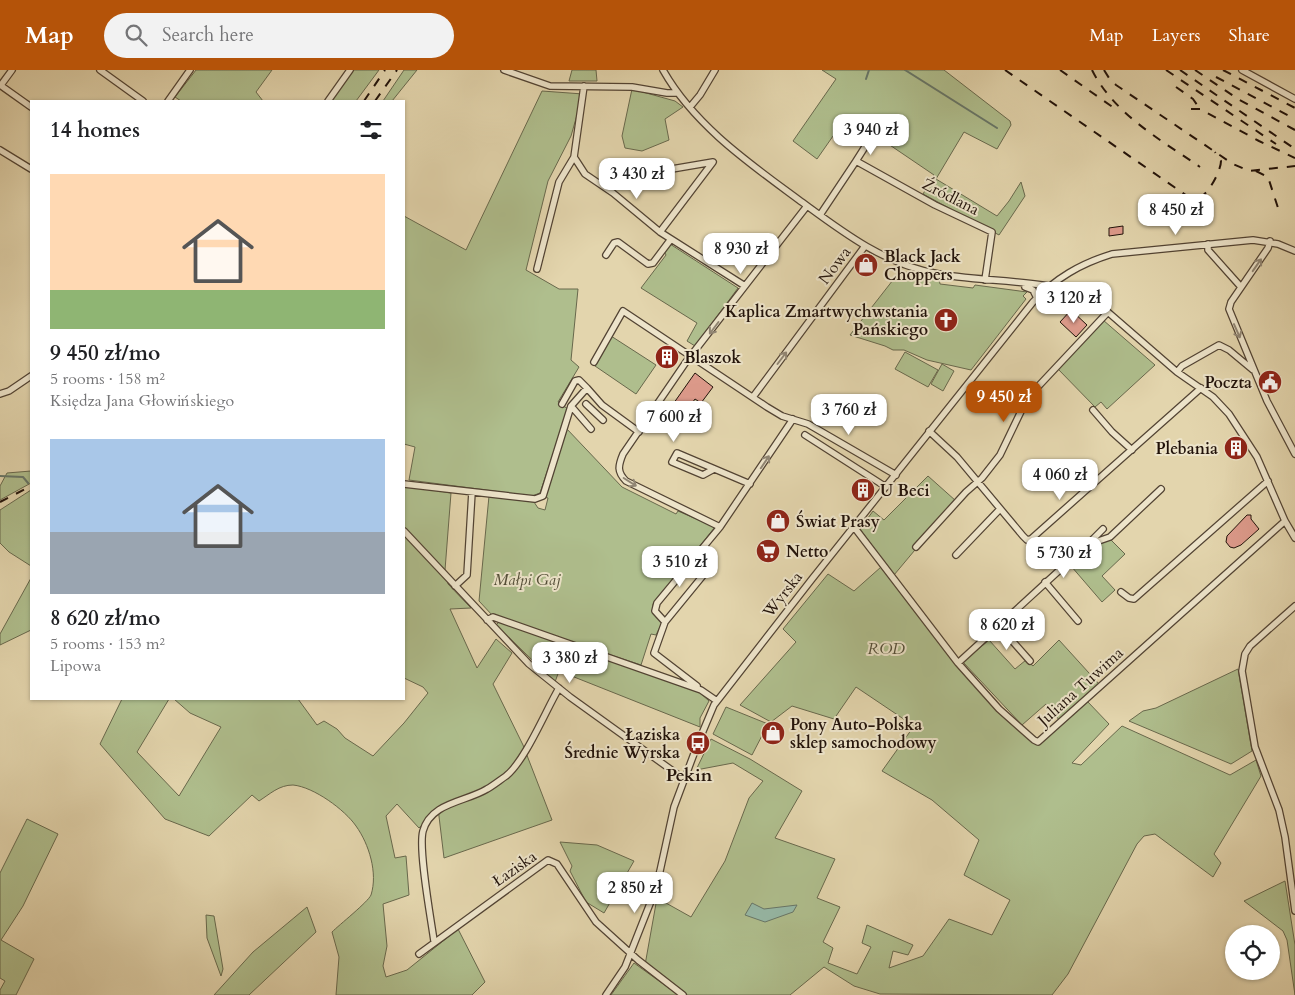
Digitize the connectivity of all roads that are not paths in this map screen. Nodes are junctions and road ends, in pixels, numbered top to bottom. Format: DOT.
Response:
graph roads {
  1 [pos="12,70"];
  2 [pos="100,70"];
  3 [pos="190,70"];
  4 [pos="350,70"];
  5 [pos="504,70"];
  6 [pos="663,70"];
  7 [pos="716,70"];
  8 [pos="1242,70"];
  9 [pos="0,85"];
  10 [pos="584,86"];
  11 [pos="678,93"];
  12 [pos="1295,98"];
  13 [pos="142,100"];
  14 [pos="169,100"];
  15 [pos="329,100"];
  16 [pos="30,106"];
  17 [pos="690,107"];
  18 [pos="870,139"];
  19 [pos="0,150"];
  20 [pos="574,157"];
  21 [pos="856,161"];
  22 [pos="30,168"];
  23 [pos="666,170"];
  24 [pos="807,206"];
  25 [pos="820,215"];
  26 [pos="660,232"];
  27 [pos="671,239"];
  28 [pos="1270,241"];
  29 [pos="865,246"];
  30 [pos="1208,247"];
  31 [pos="1295,251"];
  32 [pos="606,255"];
  33 [pos="537,268"];
  34 [pos="1062,276"];
  35 [pos="985,280"];
  36 [pos="1002,281"];
  37 [pos="745,286"];
  38 [pos="1048,287"];
  39 [pos="1241,287"];
  40 [pos="1068,290"];
  41 [pos="1037,298"];
  42 [pos="1108,312"];
  43 [pos="692,356"];
  44 [pos="594,362"];
  45 [pos="1177,372"];
  46 [pos="1255,372"];
  47 [pos="30,377"];
  48 [pos="587,388"];
  49 [pos="1201,388"];
  50 [pos="0,394"];
  51 [pos="594,395"];
  52 [pos="753,397"];
  53 [pos="562,404"];
  54 [pos="571,406"];
  55 [pos="1093,410"];
  56 [pos="792,419"];
  57 [pos="603,420"];
  58 [pos="591,429"];
  59 [pos="929,431"];
  60 [pos="639,432"];
  61 [pos="805,435"];
  62 [pos="1132,450"];
  63 [pos="1295,454"];
  64 [pos="714,469"];
  65 [pos="896,475"];
  66 [pos="1268,481"];
  67 [pos="977,482"];
  68 [pos="405,484"];
  69 [pos="750,484"];
  70 [pos="886,487"];
  71 [pos="1162,489"];
  72 [pos="472,492"];
  73 [pos="1000,509"];
  74 [pos="1285,521"];
  75 [pos="720,527"];
  76 [pos="854,527"];
  77 [pos="1103,530"];
  78 [pos="405,532"];
  79 [pos="1295,538"];
  80 [pos="1087,545"];
  81 [pos="916,547"];
  82 [pos="698,554"];
  83 [pos="956,555"];
  84 [pos="1046,582"];
  85 [pos="456,587"];
  86 [pos="1121,592"];
  87 [pos="1295,606"];
  88 [pos="487,620"];
  89 [pos="1078,621"];
  90 [pos="664,622"];
  91 [pos="999,626"];
  92 [pos="1030,661"];
  93 [pos="958,663"];
  94 [pos="559,688"];
  95 [pos="701,690"];
  96 [pos="717,701"];
  97 [pos="684,779"];
  98 [pos="1295,911"];
  99 [pos="434,941"];
  100 [pos="630,953"];
  101 [pos="419,954"];
  102 [pos="606,995"];
  103 [pos="683,995"];
  1 -- 9 [label="street"];
  2 -- 13 [label="street"];
  3 -- 14 [label="street"];
  4 -- 15 [label="street"];
  5 -- 10 [label="street"];
  6 -- 11 [label="street"];
  7 -- 17 [label="street"];
  8 -- 12 [label="street"];
  9 -- 16 [label="street"];
  10 -- 11 [label="street"];
  10 -- 20 [label="street"];
  11 -- 17 [label="street"];
  17 -- 24 [label="street"];
  18 -- 21 [label="street"];
  19 -- 22 [label="street"];
  20 -- 26 [label="street"];
  20 -- 33 [label="street"];
  21 -- 25 [label="street"];
  21 -- 35 [label="street, Źródlana"];
  23 -- 26 [label="street"];
  24 -- 25 [label="street"];
  24 -- 37 [label="street"];
  25 -- 29 [label="street"];
  26 -- 27 [label="street"];
  27 -- 32 [label="street"];
  27 -- 37 [label="street"];
  28 -- 30 [label="street, Wyrska"];
  28 -- 31 [label="street"];
  39 -- 28 [label="street, one-way"];
  29 -- 35 [label="street"];
  52 -- 29 [label="street, Nowa, one-way"];
  30 -- 34 [label="street, Wyrska"];
  30 -- 39 [label="street"];
  34 -- 38 [label="street, Wyrska"];
  34 -- 40 [label="street"];
  35 -- 36 [label="street"];
  36 -- 38 [label="street"];
  36 -- 41 [label="street"];
  37 -- 43 [label="street, one-way"];
  38 -- 40 [label="street"];
  38 -- 41 [label="street, Wyrska"];
  39 -- 46 [label="street, one-way"];
  40 -- 42 [label="street"];
  41 -- 59 [label="street, Wyrska"];
  42 -- 45 [label="street"];
  42 -- 67 [label="street"];
  43 -- 44 [label="street"];
  43 -- 52 [label="street"];
  43 -- 60 [label="street"];
  45 -- 46 [label="street"];
  45 -- 49 [label="street"];
  46 -- 63 [label="street"];
  47 -- 50 [label="street"];
  48 -- 51 [label="street"];
  48 -- 53 [label="street"];
  48 -- 54 [label="street"];
  49 -- 62 [label="street"];
  49 -- 66 [label="street"];
  51 -- 57 [label="street"];
  51 -- 60 [label="street"];
  52 -- 56 [label="street"];
  54 -- 58 [label="street"];
  54 -- 72 [label="street"];
  55 -- 62 [label="street"];
  56 -- 65 [label="street"];
  69 -- 56 [label="street, one-way"];
  59 -- 65 [label="street, Wyrska"];
  59 -- 67 [label="street"];
  60 -- 75 [label="street, one-way"];
  61 -- 70 [label="street"];
  62 -- 73 [label="street"];
  64 -- 64 [label="street"];
  64 -- 69 [label="street"];
  65 -- 70 [label="street, Wyrska"];
  66 -- 74 [label="street"];
  66 -- 86 [label="street"];
  67 -- 73 [label="street"];
  67 -- 81 [label="street"];
  68 -- 72 [label="street"];
  69 -- 75 [label="street"];
  70 -- 76 [label="street, Wyrska"];
  71 -- 80 [label="street"];
  72 -- 85 [label="street"];
  73 -- 83 [label="street"];
  74 -- 79 [label="street"];
  74 -- 93 [label="street, Juliana Tuwima"];
  75 -- 82 [label="street"];
  76 -- 93 [label="street, Juliana Tuwima"];
  76 -- 96 [label="street, Wyrska"];
  77 -- 80 [label="street"];
  78 -- 85 [label="street"];
  80 -- 84 [label="street"];
  82 -- 90 [label="street"];
  82 -- 90 [label="street"];
  84 -- 89 [label="street"];
  84 -- 91 [label="street"];
  85 -- 88 [label="street"];
  87 -- 98 [label="street"];
  88 -- 94 [label="street"];
  88 -- 95 [label="street"];
  90 -- 95 [label="street"];
  91 -- 92 [label="street"];
  91 -- 93 [label="street"];
  94 -- 97 [label="street"];
  94 -- 99 [label="street"];
  95 -- 96 [label="street"];
  96 -- 97 [label="street, Wyrska"];
  97 -- 100 [label="street, Wyrska"];
  99 -- 100 [label="street, Łaziska"];
  99 -- 101 [label="street, Łaziska"];
  100 -- 102 [label="street, Wyrska"];
  100 -- 103 [label="street"];
}
